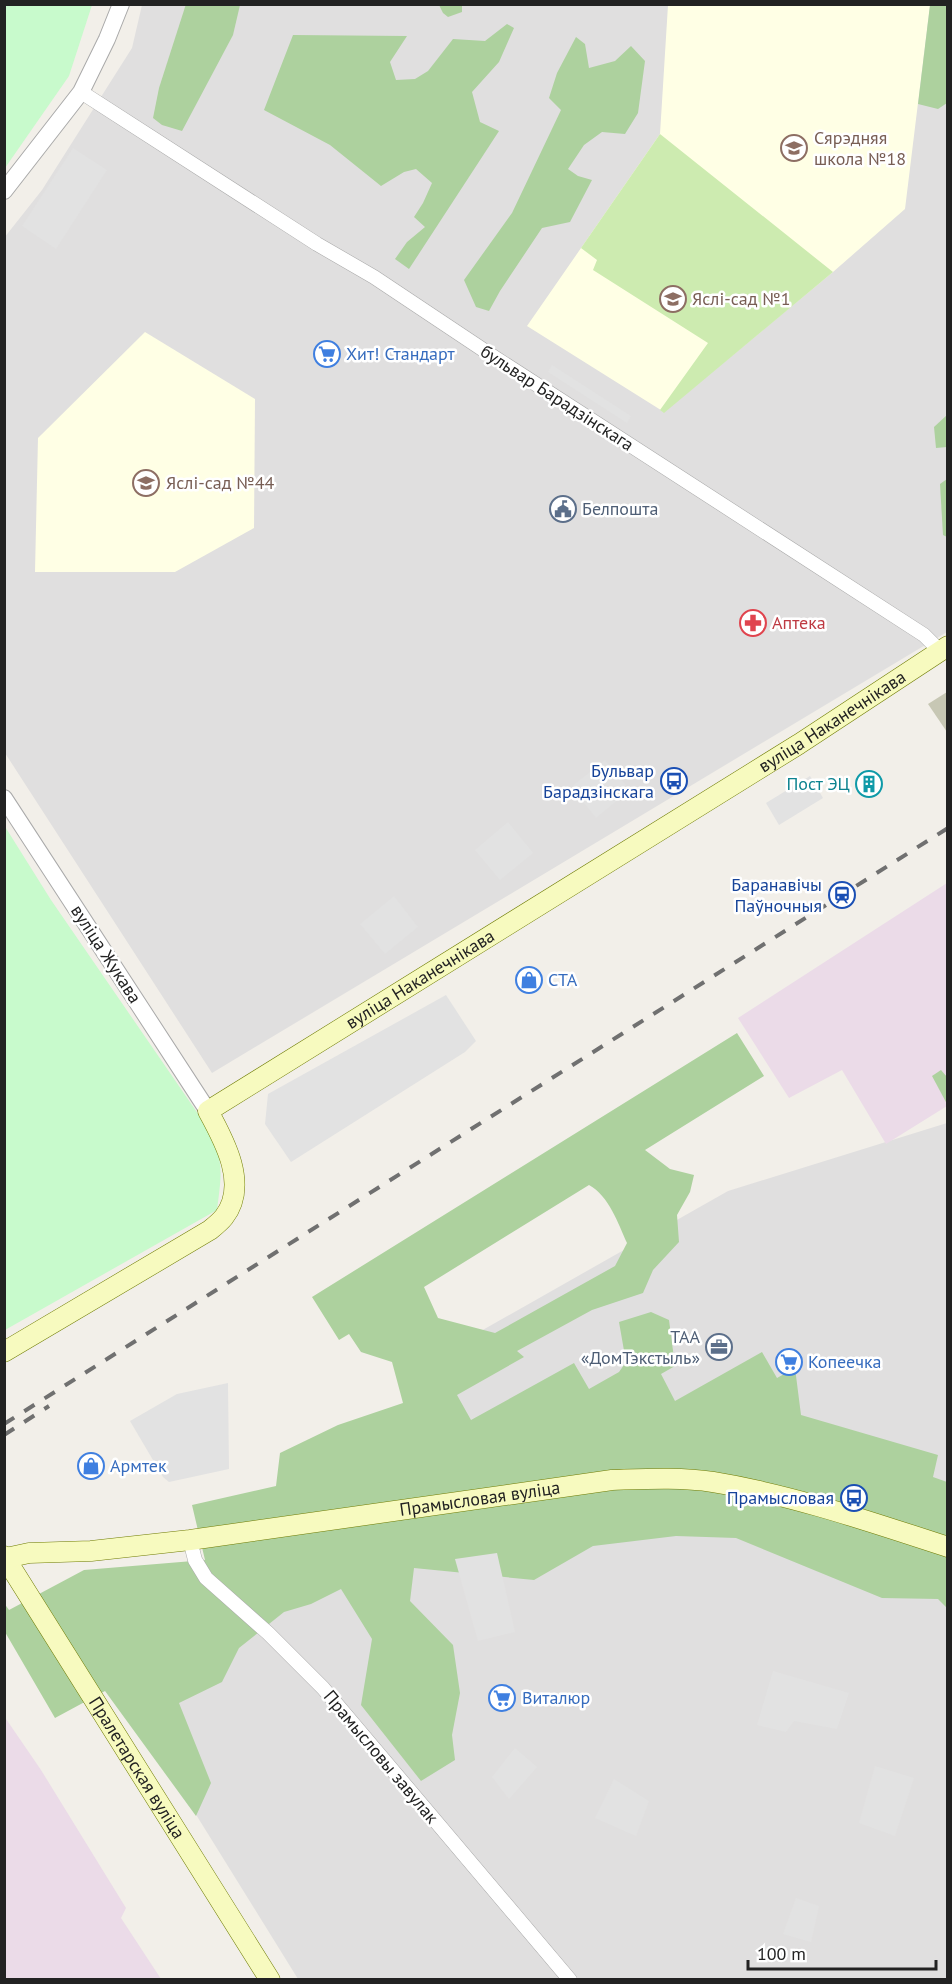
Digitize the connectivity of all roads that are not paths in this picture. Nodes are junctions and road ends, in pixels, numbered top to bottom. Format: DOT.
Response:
graph roads {
  1 [pos="120,4"];
  2 [pos="81,92"];
  3 [pos="4,192"];
  4 [pos="944,648"];
  5 [pos="4,798"];
  6 [pos="208,1111"];
  7 [pos="4,1352"];
  8 [pos="190,1540"];
  9 [pos="948,1547"];
  10 [pos="5,1557"];
  11 [pos="270,1980"];
  12 [pos="570,1980"];
  1 -- 2 [label="street"];
  2 -- 3 [label="street"];
  2 -- 4 [label="street, бульвар Барадзінскага"];
  4 -- 6 [label="main road, вуліца Наканечнікава"];
  5 -- 6 [label="street, вуліца Жукава"];
  6 -- 7 [label="main road"];
  8 -- 9 [label="main road, Прамысловая вуліца"];
  8 -- 10 [label="main road, Прамысловая вуліца"];
  8 -- 12 [label="street, Прамысловы завулак"];
  10 -- 11 [label="main road, Пралетарская вуліца"];
}
